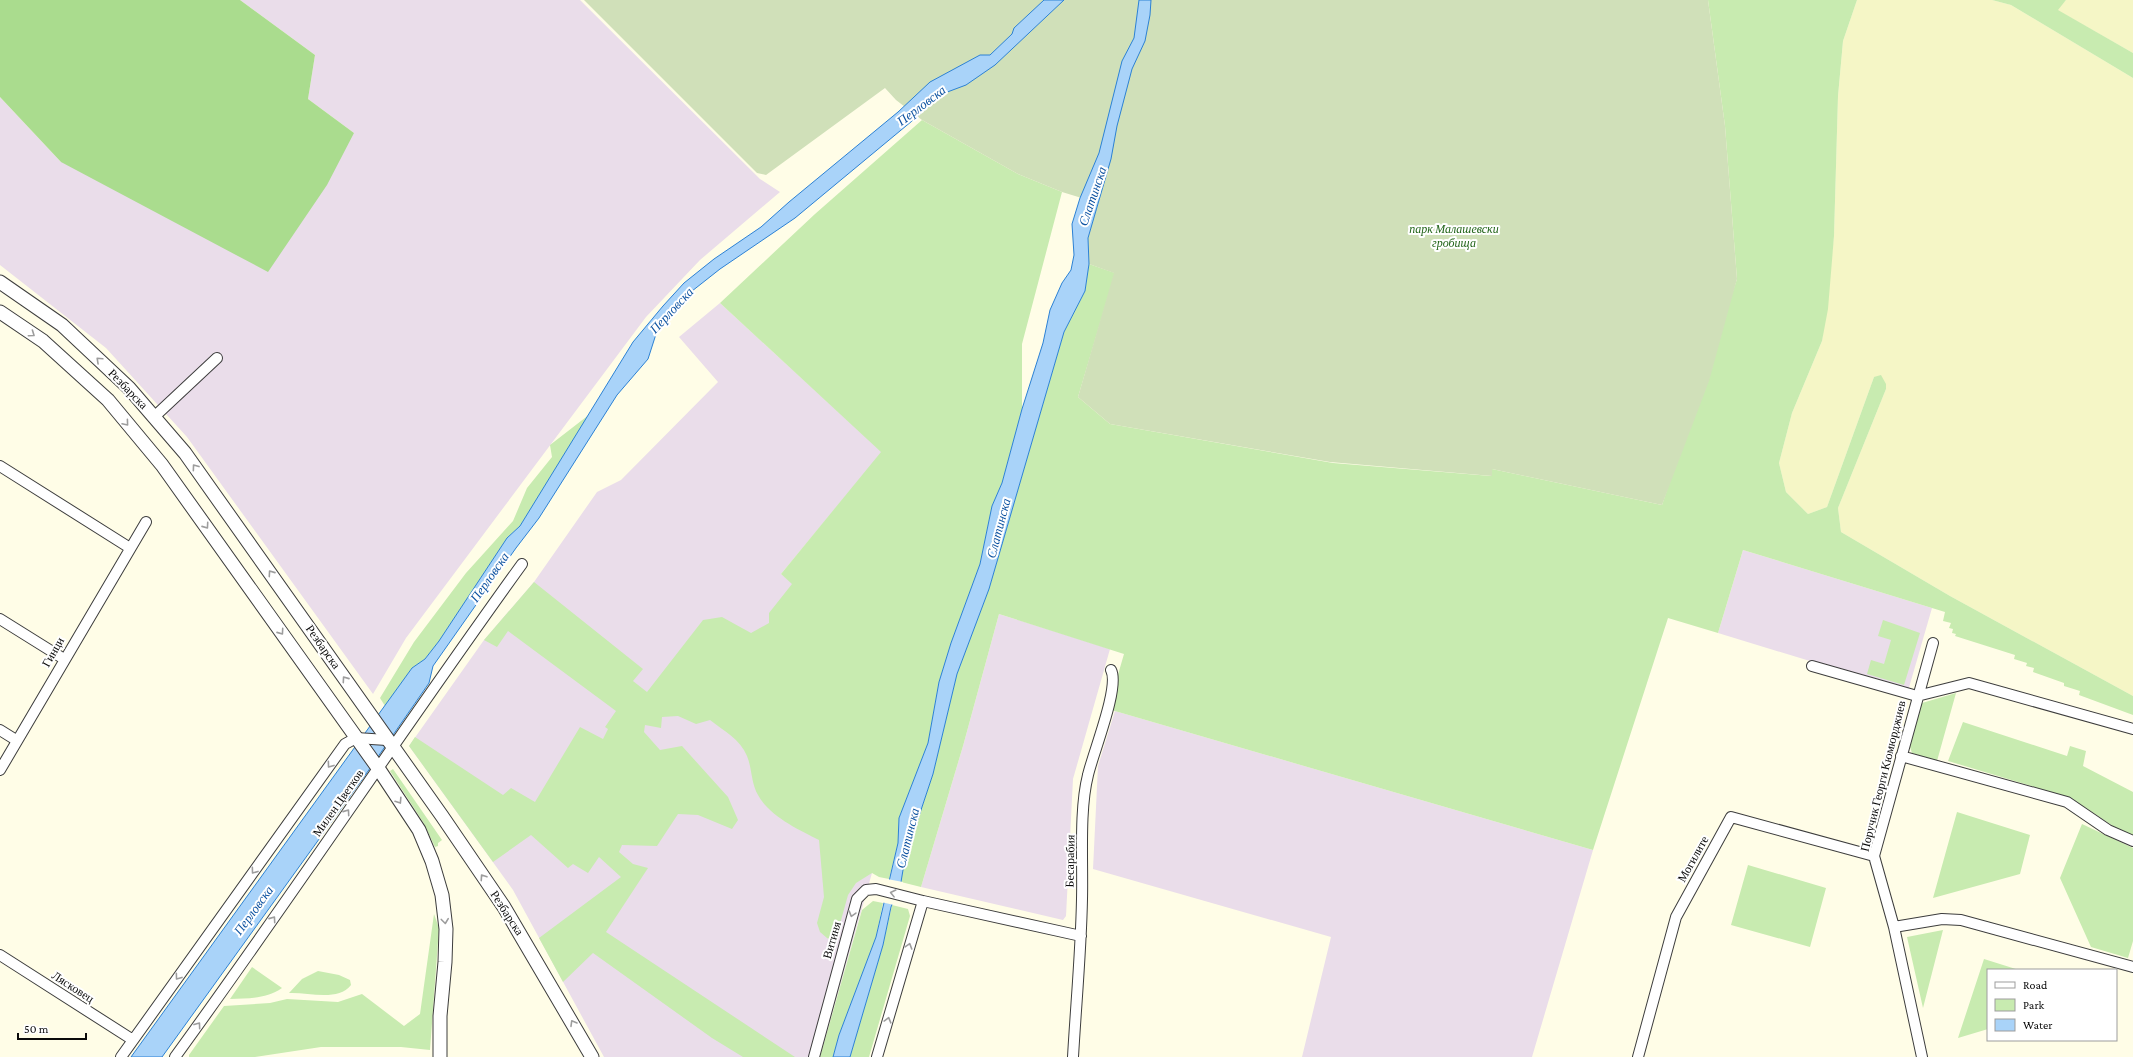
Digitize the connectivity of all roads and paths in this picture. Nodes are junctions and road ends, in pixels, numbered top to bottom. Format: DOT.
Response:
graph roads {
  1 [pos="0,282"];
  2 [pos="0,312"];
  3 [pos="217,358"];
  4 [pos="154,416"];
  5 [pos="0,466"];
  6 [pos="146,522"];
  7 [pos="130,548"];
  8 [pos="522,564"];
  9 [pos="0,619"];
  10 [pos="1933,643"];
  11 [pos="64,659"];
  12 [pos="1812,666"];
  13 [pos="1111,670"];
  14 [pos="1918,696"];
  15 [pos="2133,729"];
  16 [pos="0,730"];
  17 [pos="356,738"];
  18 [pos="16,740"];
  19 [pos="390,744"];
  20 [pos="1901,756"];
  21 [pos="378,768"];
  22 [pos="0,770"];
  23 [pos="2133,841"];
  24 [pos="1874,856"];
  25 [pos="923,901"];
  26 [pos="1894,927"];
  27 [pos="1082,936"];
  28 [pos="0,955"];
  29 [pos="2133,967"];
  30 [pos="133,1040"];
  31 [pos="121,1057"];
  32 [pos="175,1057"];
  33 [pos="440,1057"];
  34 [pos="592,1057"];
  35 [pos="814,1057"];
  36 [pos="877,1057"];
  37 [pos="1073,1057"];
  38 [pos="1638,1057"];
  39 [pos="1922,1057"];
  4 -- 1 [label="street, Резбарска, one-way"];
  2 -- 17 [label="street, Резбарска, one-way"];
  3 -- 4 [label="street"];
  19 -- 4 [label="street, Резбарска, one-way"];
  5 -- 7 [label="street"];
  6 -- 7 [label="street, Гинци"];
  7 -- 11 [label="street, Гинци"];
  8 -- 19 [label="street, Милен Цветков"];
  9 -- 11 [label="street"];
  10 -- 14 [label="street, Поручик Георги Кюмюрджиев"];
  11 -- 18 [label="street, Гинци"];
  12 -- 14 [label="street"];
  13 -- 27 [label="street, Бесарабия"];
  14 -- 15 [label="street"];
  14 -- 20 [label="street, Поручик Георги Кюмюрджиев"];
  16 -- 18 [label="street"];
  17 -- 19 [label="street"];
  17 -- 21 [label="street, Резбарска"];
  17 -- 30 [label="street, one-way"];
  18 -- 22 [label="street, Гинци"];
  19 -- 21 [label="street, Милен Цветков"];
  34 -- 19 [label="street, Резбарска, one-way"];
  20 -- 23 [label="street"];
  20 -- 24 [label="street, Поручик Георги Кюмюрджиев"];
  32 -- 21 [label="street, Милен Цветков, one-way"];
  21 -- 33 [label="street, Резбарска, one-way"];
  24 -- 26 [label="street, Поручик Георги Кюмюрджиев"];
  24 -- 38 [label="street, Могилите"];
  25 -- 27 [label="street, Витиня"];
  25 -- 35 [label="street, Витиня, one-way"];
  36 -- 25 [label="street, one-way"];
  26 -- 29 [label="street"];
  26 -- 39 [label="street, Поручик Георги Кюмюрджиев"];
  27 -- 37 [label="street, Бесарабия"];
  28 -- 30 [label="street, Лясковец"];
  30 -- 31 [label="street"];
}
